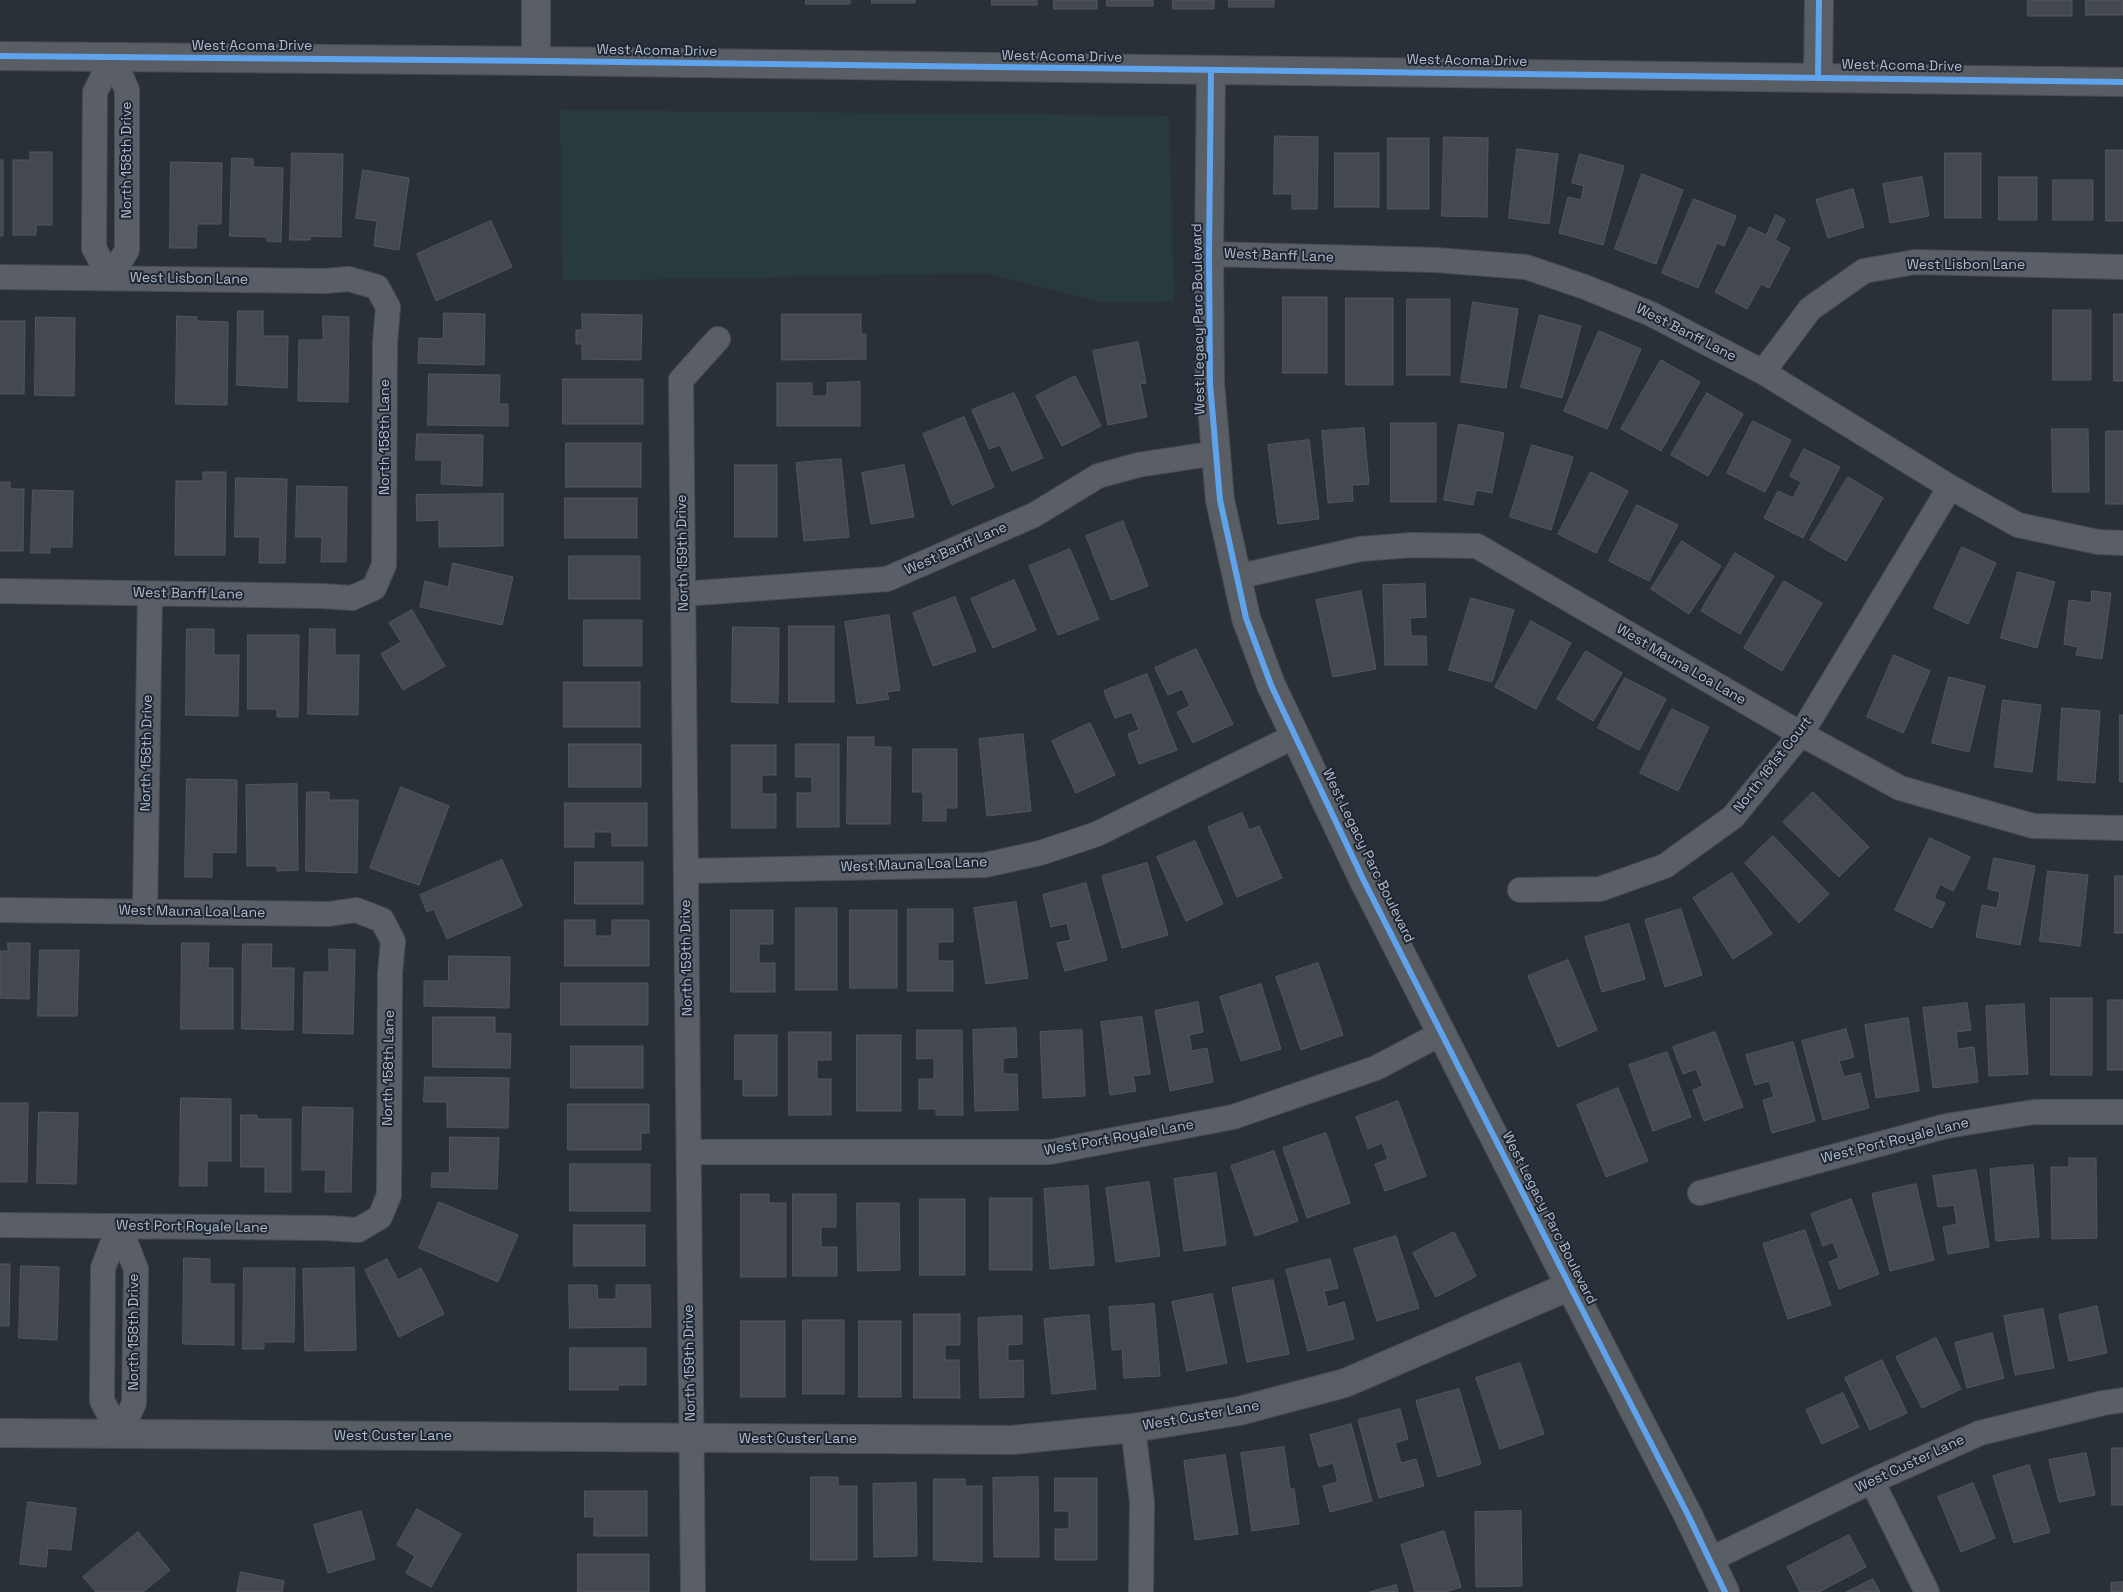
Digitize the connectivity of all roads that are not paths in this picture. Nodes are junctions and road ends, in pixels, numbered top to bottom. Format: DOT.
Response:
graph roads {
  1 [pos="536,0"];
  2 [pos="1819,0"];
  3 [pos="0,56"];
  4 [pos="113,58"];
  5 [pos="536,61"];
  6 [pos="1211,71"];
  7 [pos="1818,78"];
  8 [pos="2123,82"];
  9 [pos="95,189"];
  10 [pos="127,190"];
  11 [pos="1208,254"];
  12 [pos="2123,267"];
  13 [pos="0,277"];
  14 [pos="110,278"];
  15 [pos="377,287"];
  16 [pos="718,339"];
  17 [pos="1763,372"];
  18 [pos="1216,453"];
  19 [pos="1950,487"];
  20 [pos="2123,543"];
  21 [pos="1236,577"];
  22 [pos="374,588"];
  23 [pos="0,592"];
  24 [pos="150,594"];
  25 [pos="683,594"];
  26 [pos="1801,734"];
  27 [pos="1294,736"];
  28 [pos="2123,828"];
  29 [pos="686,871"];
  30 [pos="1520,890"];
  31 [pos="0,910"];
  32 [pos="145,912"];
  33 [pos="382,920"];
  34 [pos="1442,1033"];
  35 [pos="2123,1112"];
  36 [pos="688,1152"];
  37 [pos="1700,1193"];
  38 [pos="380,1218"];
  39 [pos="0,1225"];
  40 [pos="119,1226"];
  41 [pos="1570,1286"];
  42 [pos="102,1314"];
  43 [pos="135,1315"];
  44 [pos="2123,1400"];
  45 [pos="1133,1428"];
  46 [pos="0,1433"];
  47 [pos="120,1434"];
  48 [pos="691,1438"];
  49 [pos="1872,1481"];
  50 [pos="1709,1560"];
  51 [pos="693,1592"];
  52 [pos="1141,1592"];
  53 [pos="1725,1592"];
  54 [pos="1927,1592"];
  1 -- 5 [label="street"];
  2 -- 7 [label="street"];
  3 -- 4 [label="street, West Acoma Drive"];
  4 -- 5 [label="street, West Acoma Drive"];
  4 -- 9 [label="street"];
  4 -- 10 [label="street, North 158th Drive"];
  5 -- 6 [label="street, West Acoma Drive"];
  6 -- 7 [label="street, West Acoma Drive"];
  6 -- 11 [label="street, West Legacy Parc Boulevard"];
  7 -- 8 [label="street, West Acoma Drive"];
  9 -- 10 [label="street"];
  9 -- 14 [label="street"];
  10 -- 14 [label="street, North 158th Drive"];
  11 -- 17 [label="street, West Banff Lane"];
  11 -- 18 [label="street, West Legacy Parc Boulevard"];
  12 -- 17 [label="street, West Lisbon Lane"];
  13 -- 14 [label="street, West Lisbon Lane"];
  14 -- 15 [label="street, West Lisbon Lane"];
  15 -- 22 [label="street, North 158th Lane"];
  16 -- 25 [label="street, North 159th Drive"];
  17 -- 19 [label="street, West Banff Lane"];
  18 -- 21 [label="street, West Legacy Parc Boulevard"];
  18 -- 25 [label="street, West Banff Lane"];
  19 -- 20 [label="street, West Banff Lane"];
  19 -- 26 [label="street, North 161st Court"];
  21 -- 26 [label="street, West Mauna Loa Lane"];
  21 -- 27 [label="street, West Legacy Parc Boulevard"];
  22 -- 24 [label="street, West Banff Lane"];
  23 -- 24 [label="street, West Banff Lane"];
  24 -- 32 [label="street, North 158th Drive"];
  25 -- 29 [label="street, North 159th Drive"];
  26 -- 28 [label="street, West Mauna Loa Lane"];
  26 -- 30 [label="street, North 161st Court"];
  27 -- 29 [label="street, West Mauna Loa Lane"];
  27 -- 34 [label="street, West Legacy Parc Boulevard"];
  29 -- 36 [label="street, North 159th Drive"];
  31 -- 32 [label="street, West Mauna Loa Lane"];
  32 -- 33 [label="street, West Mauna Loa Lane"];
  33 -- 38 [label="street, North 158th Lane"];
  34 -- 36 [label="street, West Port Royale Lane"];
  34 -- 41 [label="street, West Legacy Parc Boulevard"];
  35 -- 37 [label="street, West Port Royale Lane"];
  36 -- 48 [label="street, North 159th Drive"];
  38 -- 40 [label="street, West Port Royale Lane"];
  39 -- 40 [label="street, West Port Royale Lane"];
  40 -- 42 [label="street"];
  40 -- 43 [label="street, North 158th Drive"];
  41 -- 45 [label="street, West Custer Lane"];
  41 -- 50 [label="street, West Legacy Parc Boulevard"];
  42 -- 43 [label="street"];
  42 -- 47 [label="street"];
  43 -- 47 [label="street, North 158th Drive"];
  44 -- 49 [label="street, West Custer Lane"];
  45 -- 48 [label="street, West Custer Lane"];
  45 -- 52 [label="street"];
  46 -- 47 [label="street, West Custer Lane"];
  47 -- 48 [label="street, West Custer Lane"];
  48 -- 51 [label="street, North 159th Drive"];
  49 -- 50 [label="street, West Custer Lane"];
  49 -- 54 [label="street"];
  50 -- 53 [label="street, West Legacy Parc Boulevard"];
}
